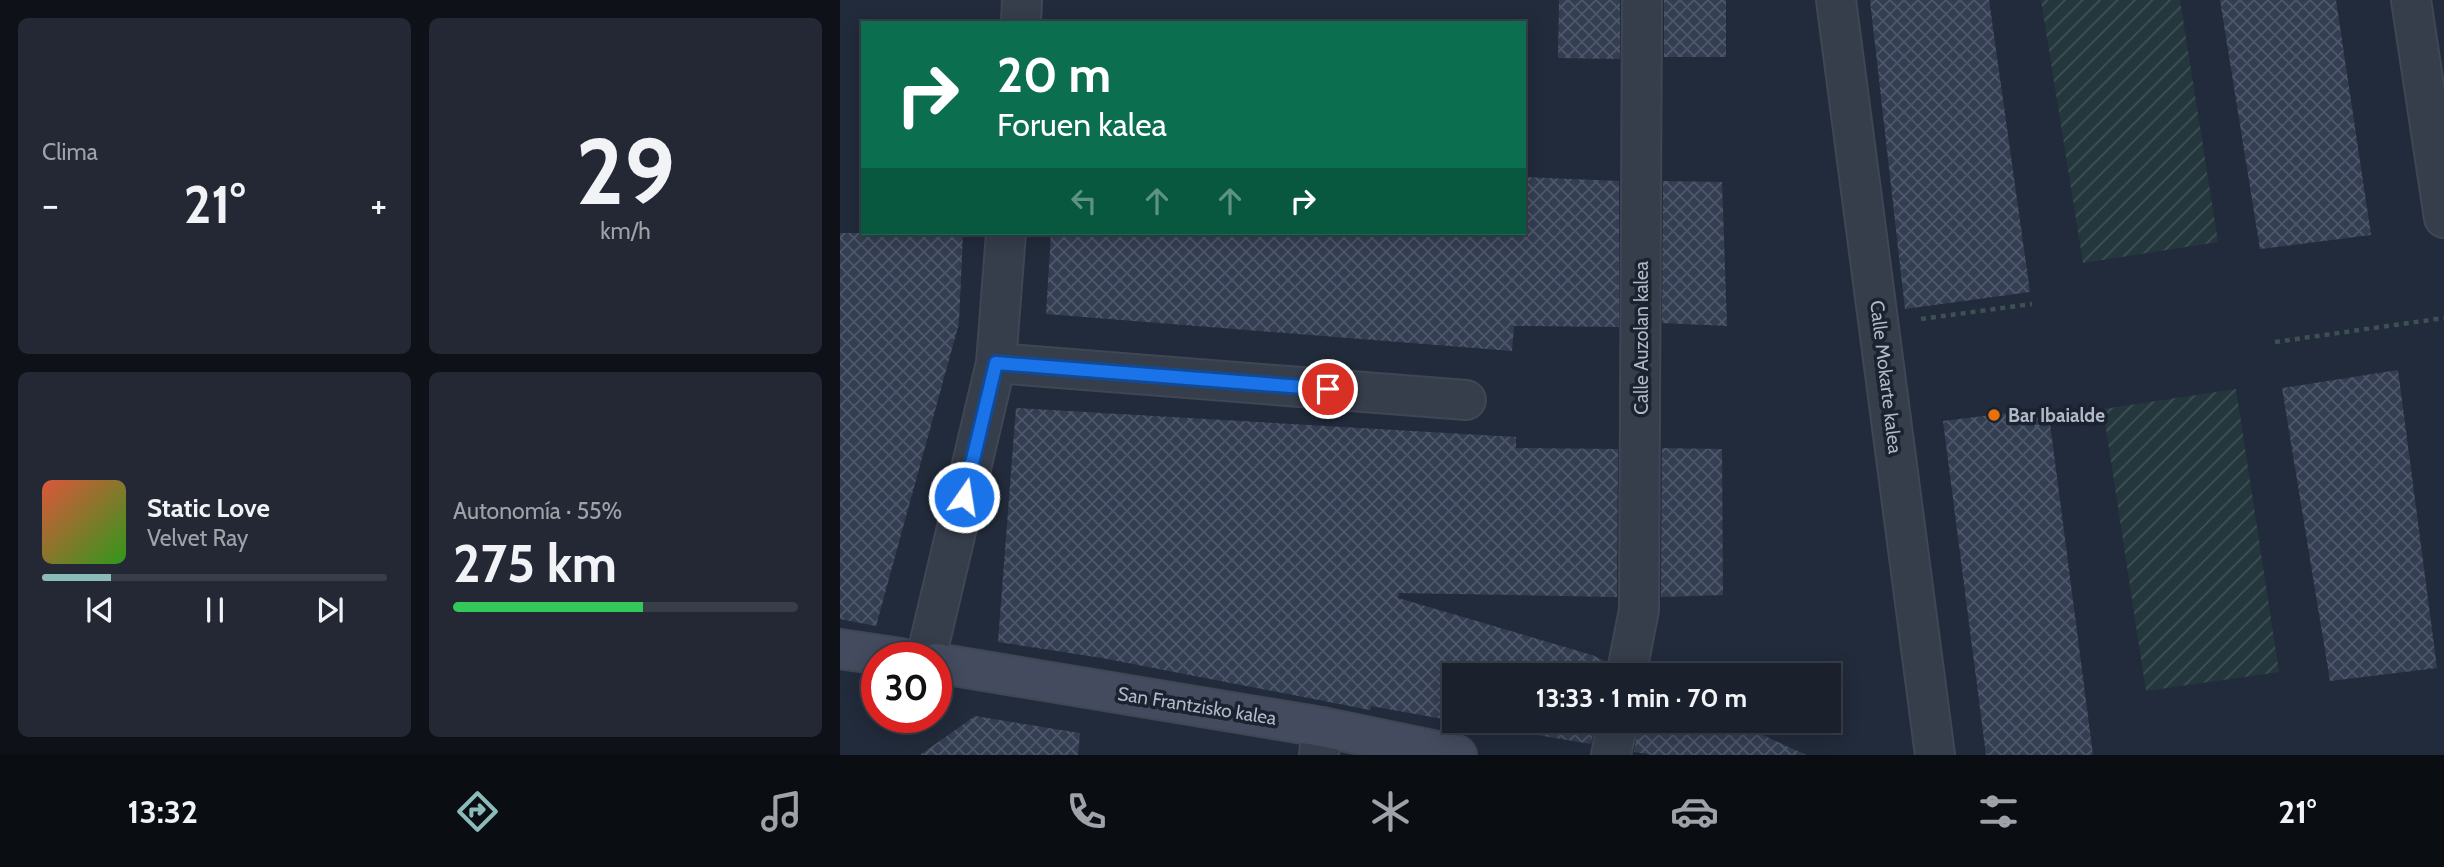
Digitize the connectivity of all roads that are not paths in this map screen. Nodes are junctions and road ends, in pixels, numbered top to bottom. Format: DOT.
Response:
graph roads {
  1 [pos="1022,0"];
  2 [pos="1642,0"];
  3 [pos="1836,0"];
  4 [pos="2412,0"];
  5 [pos="1021,21"];
  6 [pos="2444,218"];
  7 [pos="1006,235"];
  8 [pos="996,363"];
  9 [pos="1466,400"];
  10 [pos="930,642"];
  11 [pos="840,649"];
  12 [pos="861,652"];
  13 [pos="1629,663"];
  14 [pos="952,666"];
  15 [pos="1616,733"];
  16 [pos="1321,741"];
  17 [pos="1457,755"];
  18 [pos="1611,755"];
  19 [pos="1935,755"];
  1 -- 5 [label="street"];
  2 -- 13 [label="street, Calle Auzolan kalea"];
  3 -- 19 [label="street, Calle Mokarte kalea"];
  4 -- 6 [label="street"];
  7 -- 8 [label="street"];
  8 -- 9 [label="street"];
  8 -- 10 [label="street"];
  11 -- 12 [label="street"];
  14 -- 16 [label="street, San Frantzisko kalea"];
  15 -- 18 [label="street"];
  16 -- 17 [label="street, San Frantzisko kalea"];
}
